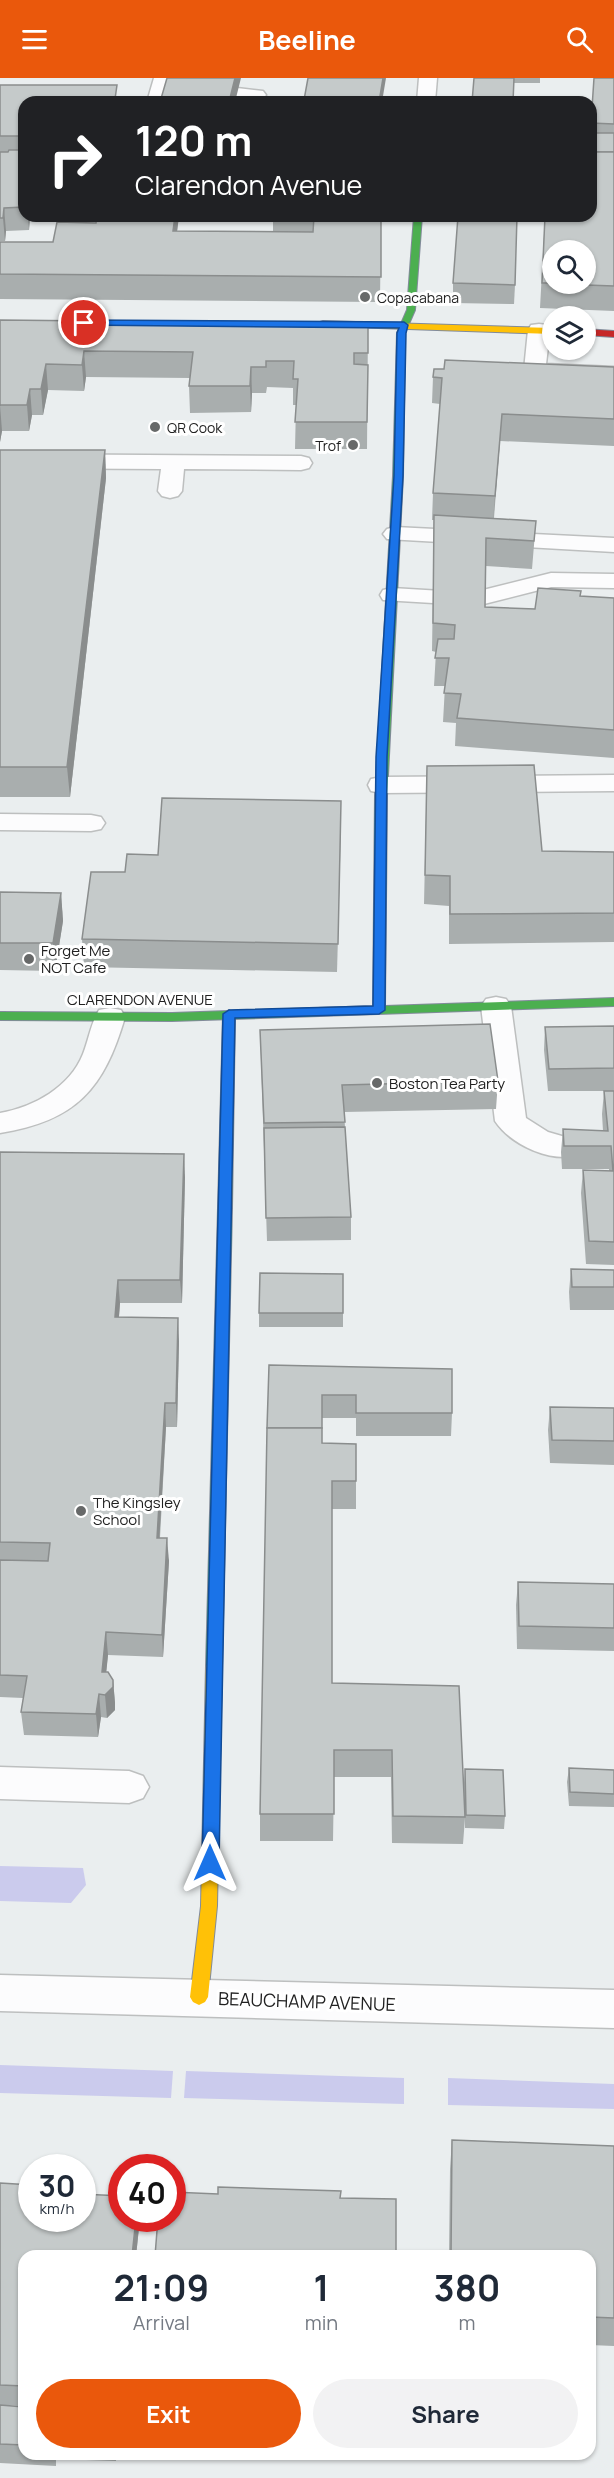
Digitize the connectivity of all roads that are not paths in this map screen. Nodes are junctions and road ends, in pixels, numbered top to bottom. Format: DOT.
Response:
graph roads {
  1 [pos="428,78"];
  2 [pos="237,94"];
  3 [pos="257,95"];
  4 [pos="426,96"];
  5 [pos="418,222"];
  6 [pos="310,324"];
  7 [pos="404,325"];
  8 [pos="542,330"];
  9 [pos="596,333"];
  10 [pos="614,334"];
  11 [pos="542,342"];
  12 [pos="614,374"];
  13 [pos="0,461"];
  14 [pos="173,462"];
  15 [pos="301,463"];
  16 [pos="170,491"];
  17 [pos="395,534"];
  18 [pos="614,544"];
  19 [pos="614,581"];
  20 [pos="392,595"];
  21 [pos="433,596"];
  22 [pos="484,597"];
  23 [pos="614,783"];
  24 [pos="381,785"];
  25 [pos="0,822"];
  26 [pos="91,823"];
  27 [pos="614,1002"];
  28 [pos="496,1006"];
  29 [pos="379,1010"];
  30 [pos="229,1014"];
  31 [pos="0,1016"];
  32 [pos="110,1017"];
  33 [pos="0,1123"];
  34 [pos="568,1148"];
  35 [pos="0,1783"];
  36 [pos="129,1787"];
  37 [pos="0,1993"];
  38 [pos="199,1997"];
  39 [pos="614,2009"];
  1 -- 4 [label="street"];
  2 -- 3 [label="street"];
  5 -- 7 [label="street"];
  6 -- 7 [label="street"];
  7 -- 8 [label="street"];
  7 -- 17 [label="street"];
  9 -- 10 [label="street"];
  11 -- 12 [label="street"];
  13 -- 14 [label="street"];
  14 -- 15 [label="street"];
  14 -- 16 [label="street"];
  17 -- 18 [label="street"];
  17 -- 20 [label="street"];
  19 -- 22 [label="street"];
  20 -- 21 [label="street"];
  20 -- 24 [label="street"];
  23 -- 24 [label="street"];
  24 -- 29 [label="street"];
  25 -- 26 [label="street"];
  27 -- 28 [label="street, CLARENDON AVENUE"];
  28 -- 29 [label="street, CLARENDON AVENUE"];
  28 -- 34 [label="street"];
  29 -- 30 [label="street, CLARENDON AVENUE"];
  30 -- 32 [label="street, CLARENDON AVENUE"];
  30 -- 38 [label="street"];
  31 -- 32 [label="street, CLARENDON AVENUE"];
  32 -- 33 [label="street"];
  35 -- 36 [label="street"];
  37 -- 38 [label="street, BEAUCHAMP AVENUE"];
  38 -- 39 [label="street, BEAUCHAMP AVENUE"];
}
